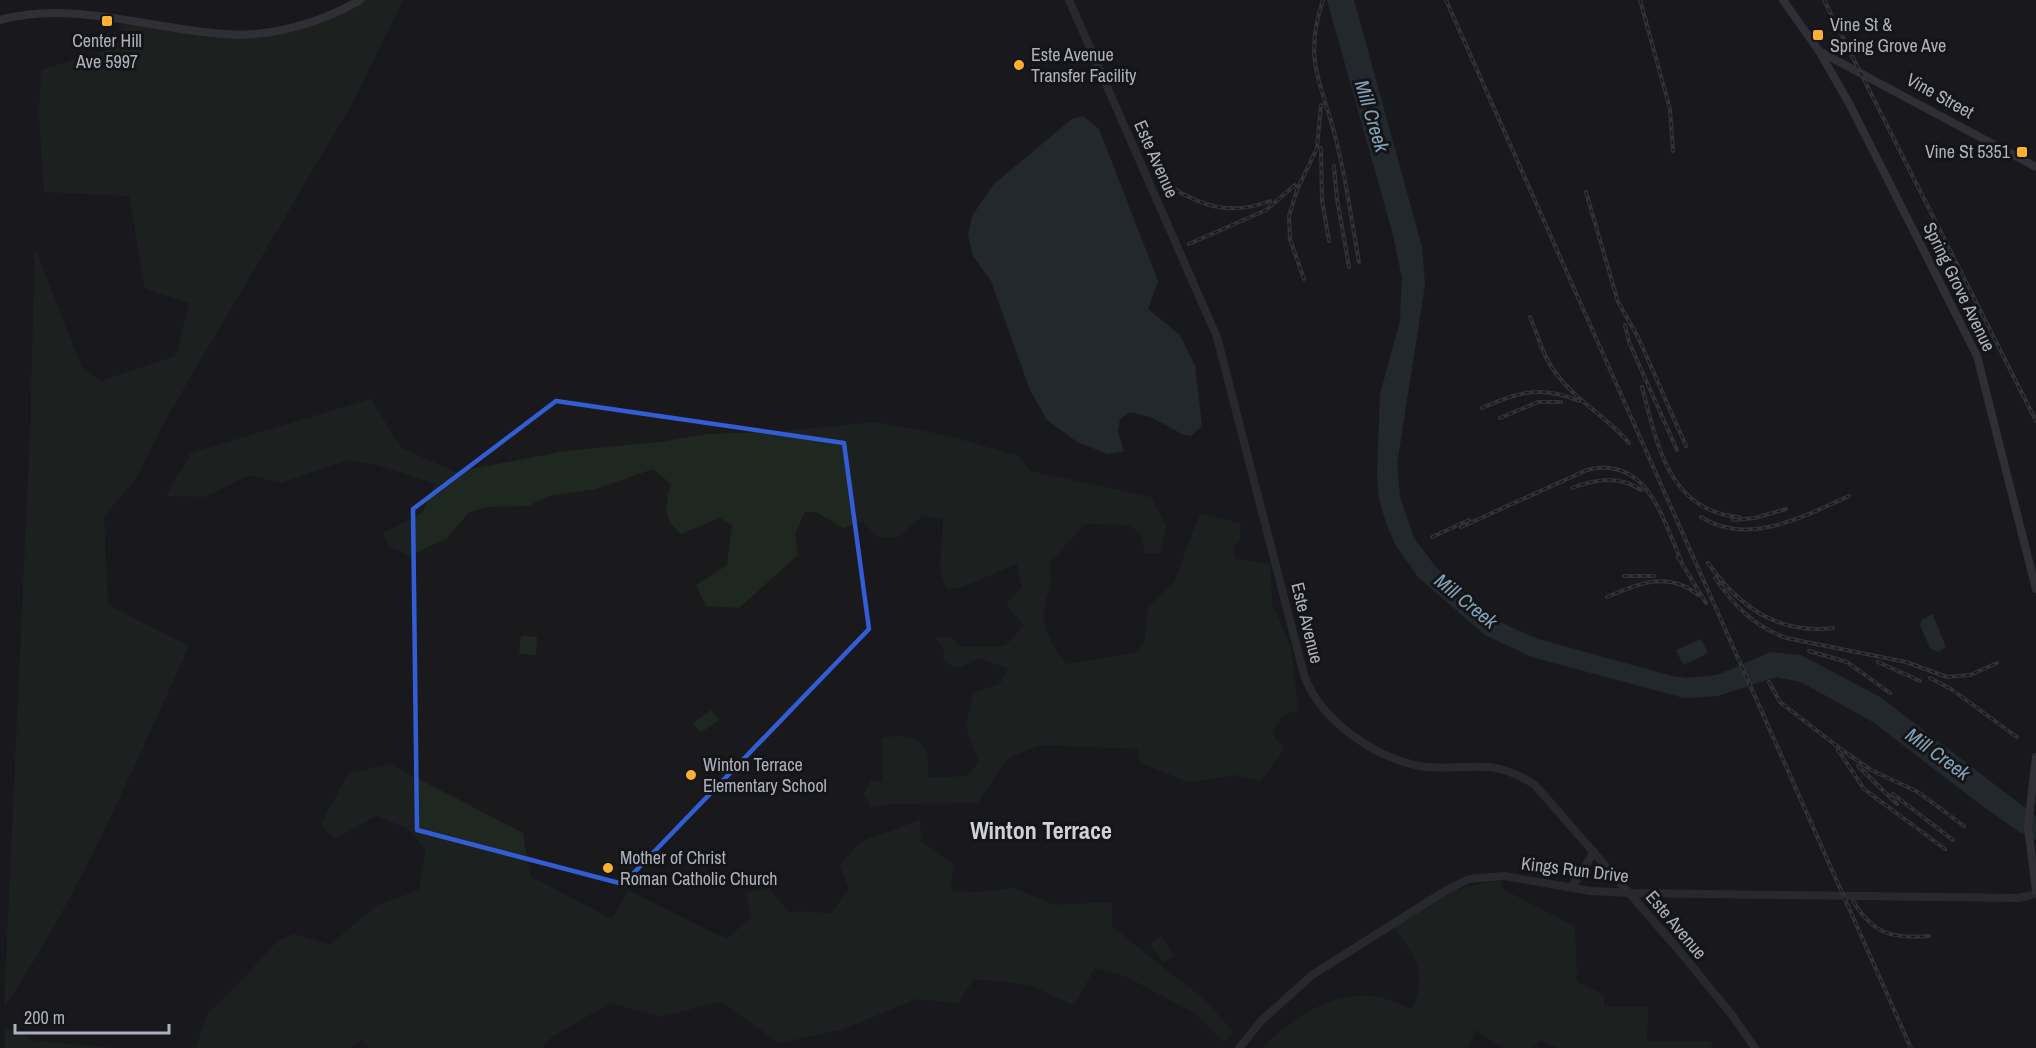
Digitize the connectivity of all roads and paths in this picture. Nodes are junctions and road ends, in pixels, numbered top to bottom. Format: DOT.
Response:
graph roads {
  1 [pos="360,0"];
  2 [pos="1069,0"];
  3 [pos="1783,0"];
  4 [pos="0,20"];
  5 [pos="1819,51"];
  6 [pos="2036,167"];
  7 [pos="2036,589"];
  8 [pos="2036,757"];
  9 [pos="1594,852"];
  10 [pos="1572,887"];
  11 [pos="1629,893"];
  12 [pos="2036,893"];
  13 [pos="1239,1048"];
  14 [pos="1755,1048"];
  1 -- 4 [label="main road"];
  2 -- 9 [label="street, Este Avenue"];
  3 -- 5 [label="main road, Vine Street"];
  5 -- 6 [label="main road, Vine Street"];
  5 -- 7 [label="main road, Spring Grove Avenue"];
  8 -- 12 [label="main road"];
  9 -- 10 [label="street"];
  9 -- 11 [label="street, Este Avenue"];
  10 -- 11 [label="street, Kings Run Drive"];
  10 -- 13 [label="street, Kings Run Drive"];
  11 -- 12 [label="street, Kings Run Drive"];
  11 -- 14 [label="street, Este Avenue"];
}
